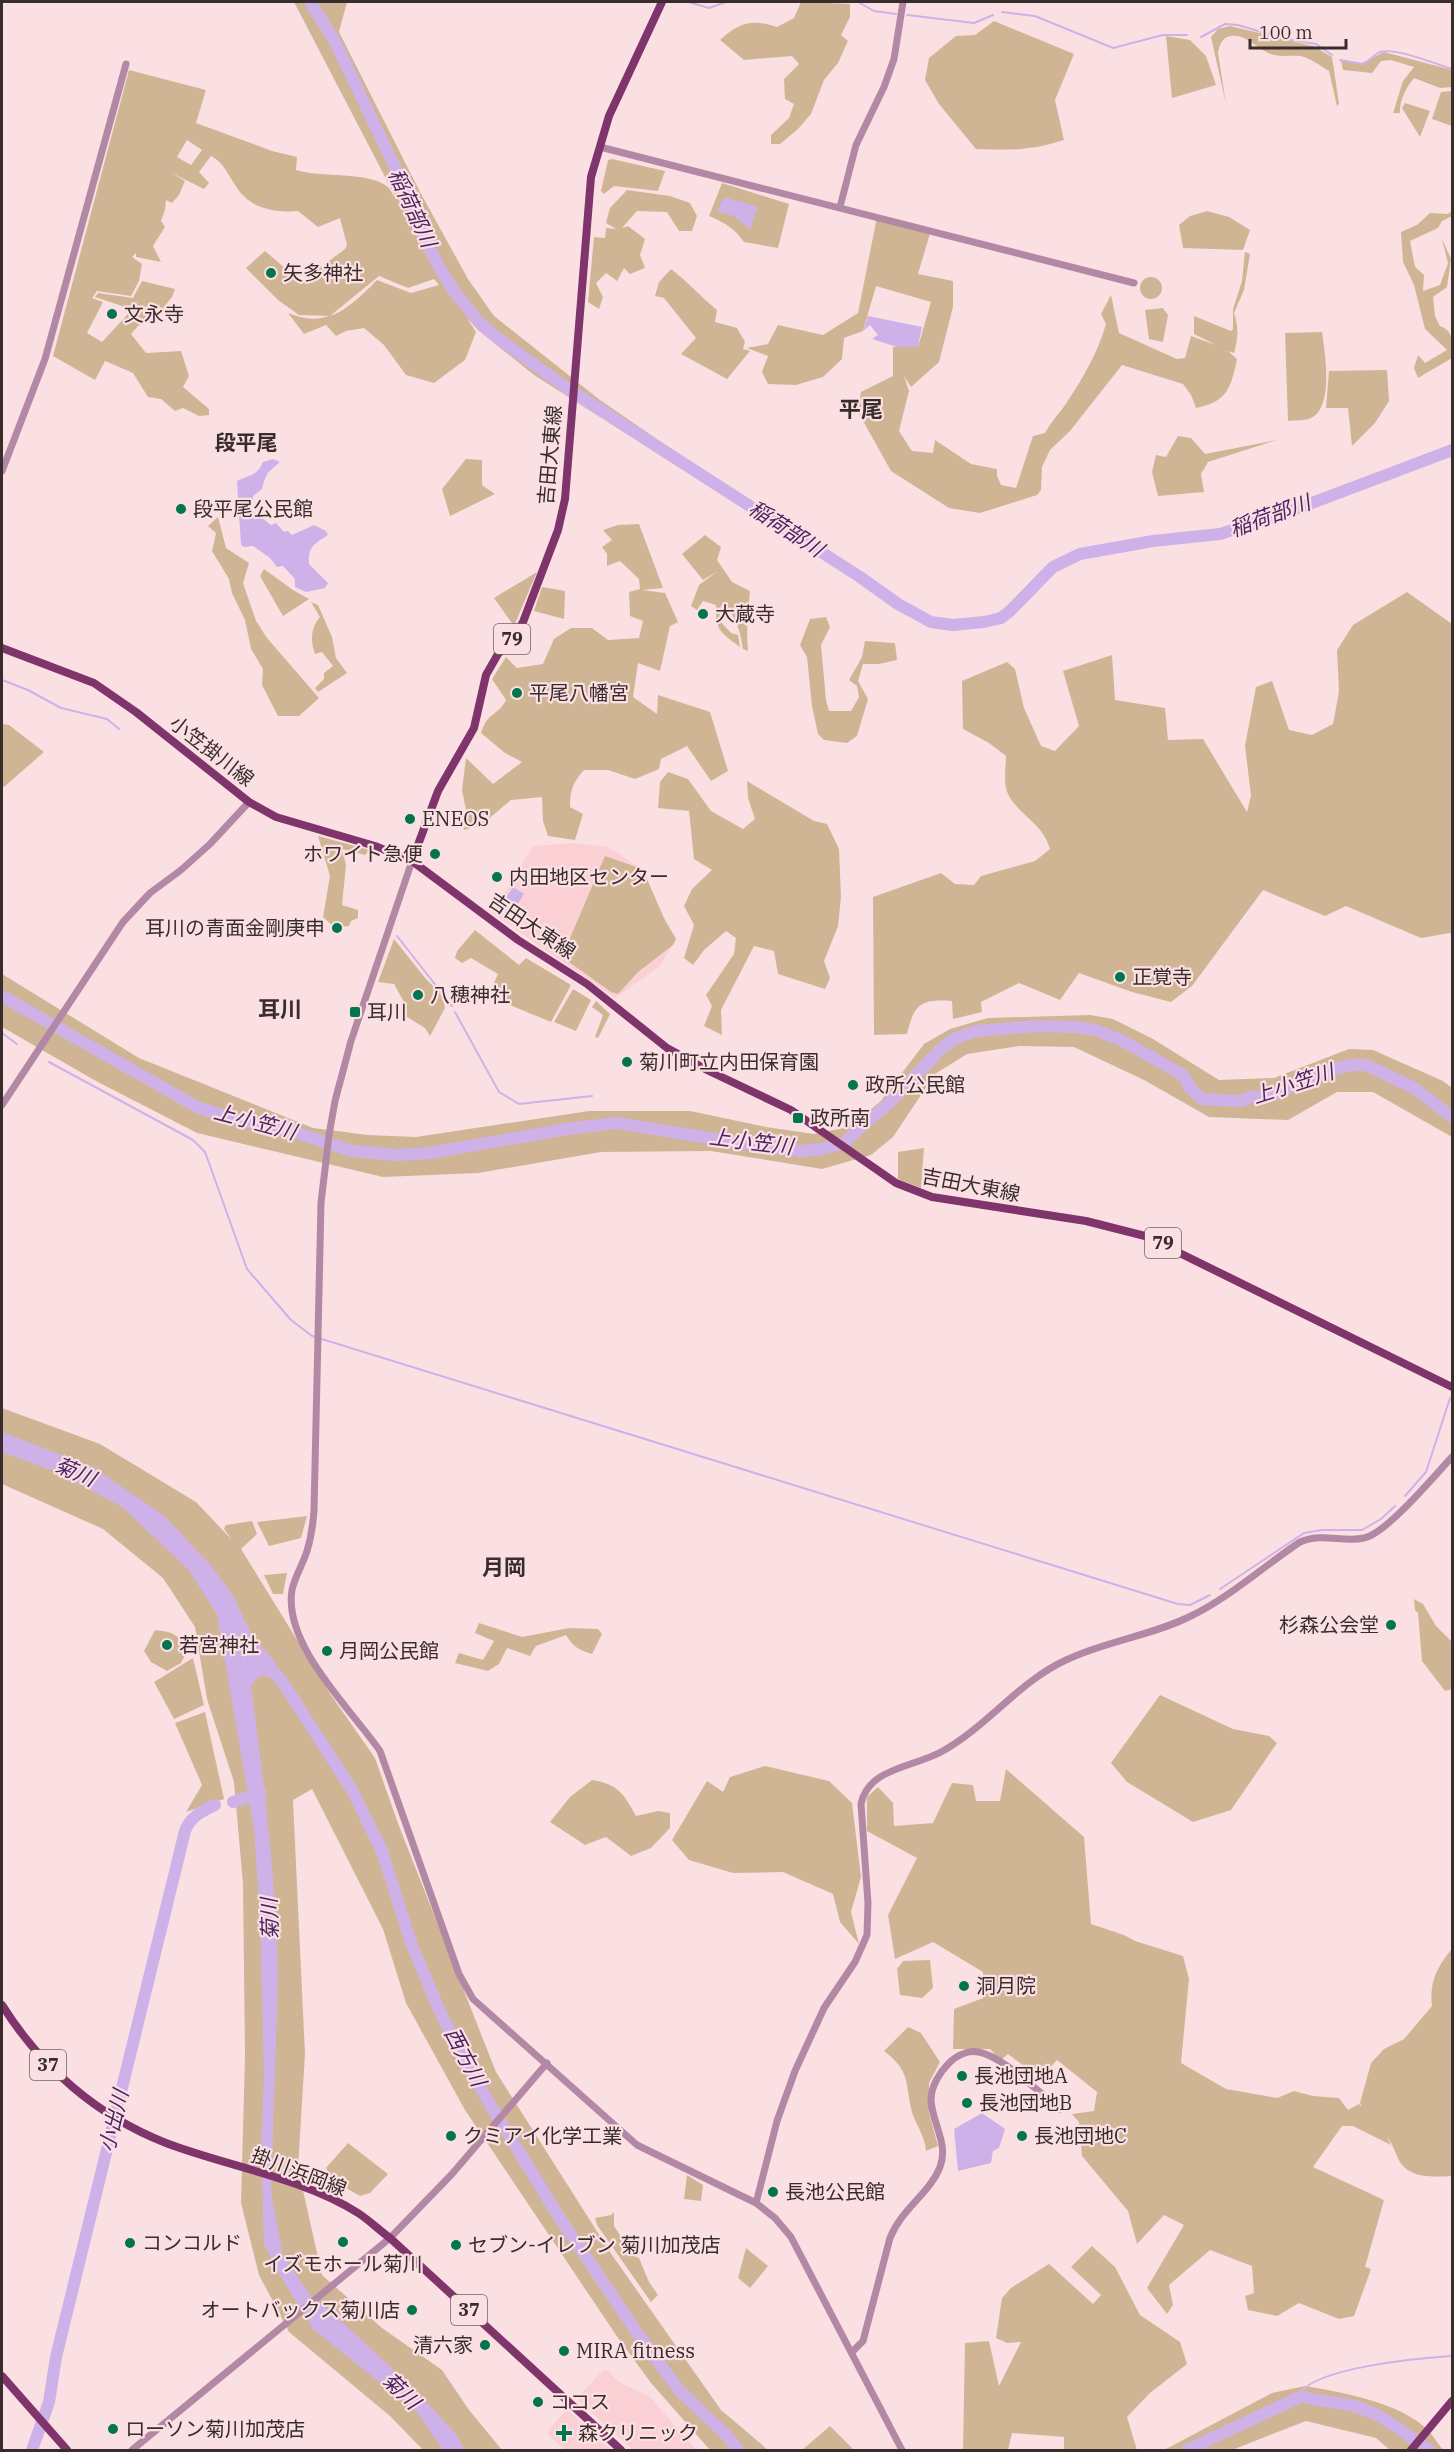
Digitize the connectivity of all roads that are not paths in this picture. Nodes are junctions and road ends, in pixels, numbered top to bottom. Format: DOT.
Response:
graph roads {
  1 [pos="662,2"];
  2 [pos="903,2"];
  3 [pos="126,64"];
  4 [pos="600,147"];
  5 [pos="840,207"];
  6 [pos="1134,283"];
  7 [pos="2,471"];
  8 [pos="2,648"];
  9 [pos="249,802"];
  10 [pos="412,861"];
  11 [pos="2,1105"];
  12 [pos="1452,1387"];
  13 [pos="1452,1457"];
  14 [pos="2,2005"];
  15 [pos="547,2063"];
  16 [pos="1060,2109"];
  17 [pos="756,2203"];
  18 [pos="390,2238"];
  19 [pos="852,2352"];
  20 [pos="2,2376"];
  21 [pos="1452,2401"];
  22 [pos="67,2451"];
  23 [pos="132,2451"];
  24 [pos="621,2451"];
  25 [pos="902,2451"];
  26 [pos="1411,2451"];
  1 -- 4 [label="main road, 吉田大東線 / 79"];
  2 -- 5 [label="street"];
  3 -- 7 [label="street"];
  4 -- 5 [label="street"];
  4 -- 10 [label="main road, 吉田大東線 / 79"];
  5 -- 6 [label="street"];
  8 -- 9 [label="main road, 小笠掛川線"];
  9 -- 10 [label="main road, 小笠掛川線"];
  9 -- 11 [label="street"];
  10 -- 12 [label="main road, 吉田大東線 / 79"];
  10 -- 15 [label="street"];
  13 -- 17 [label="street"];
  14 -- 18 [label="main road, 掛川浜岡線 / 37"];
  15 -- 17 [label="street"];
  15 -- 18 [label="street"];
  16 -- 19 [label="street"];
  17 -- 19 [label="street"];
  18 -- 23 [label="street"];
  18 -- 24 [label="main road, 掛川浜岡線 / 37"];
  19 -- 25 [label="street"];
  20 -- 22 [label="main road"];
  21 -- 26 [label="main road"];
}
